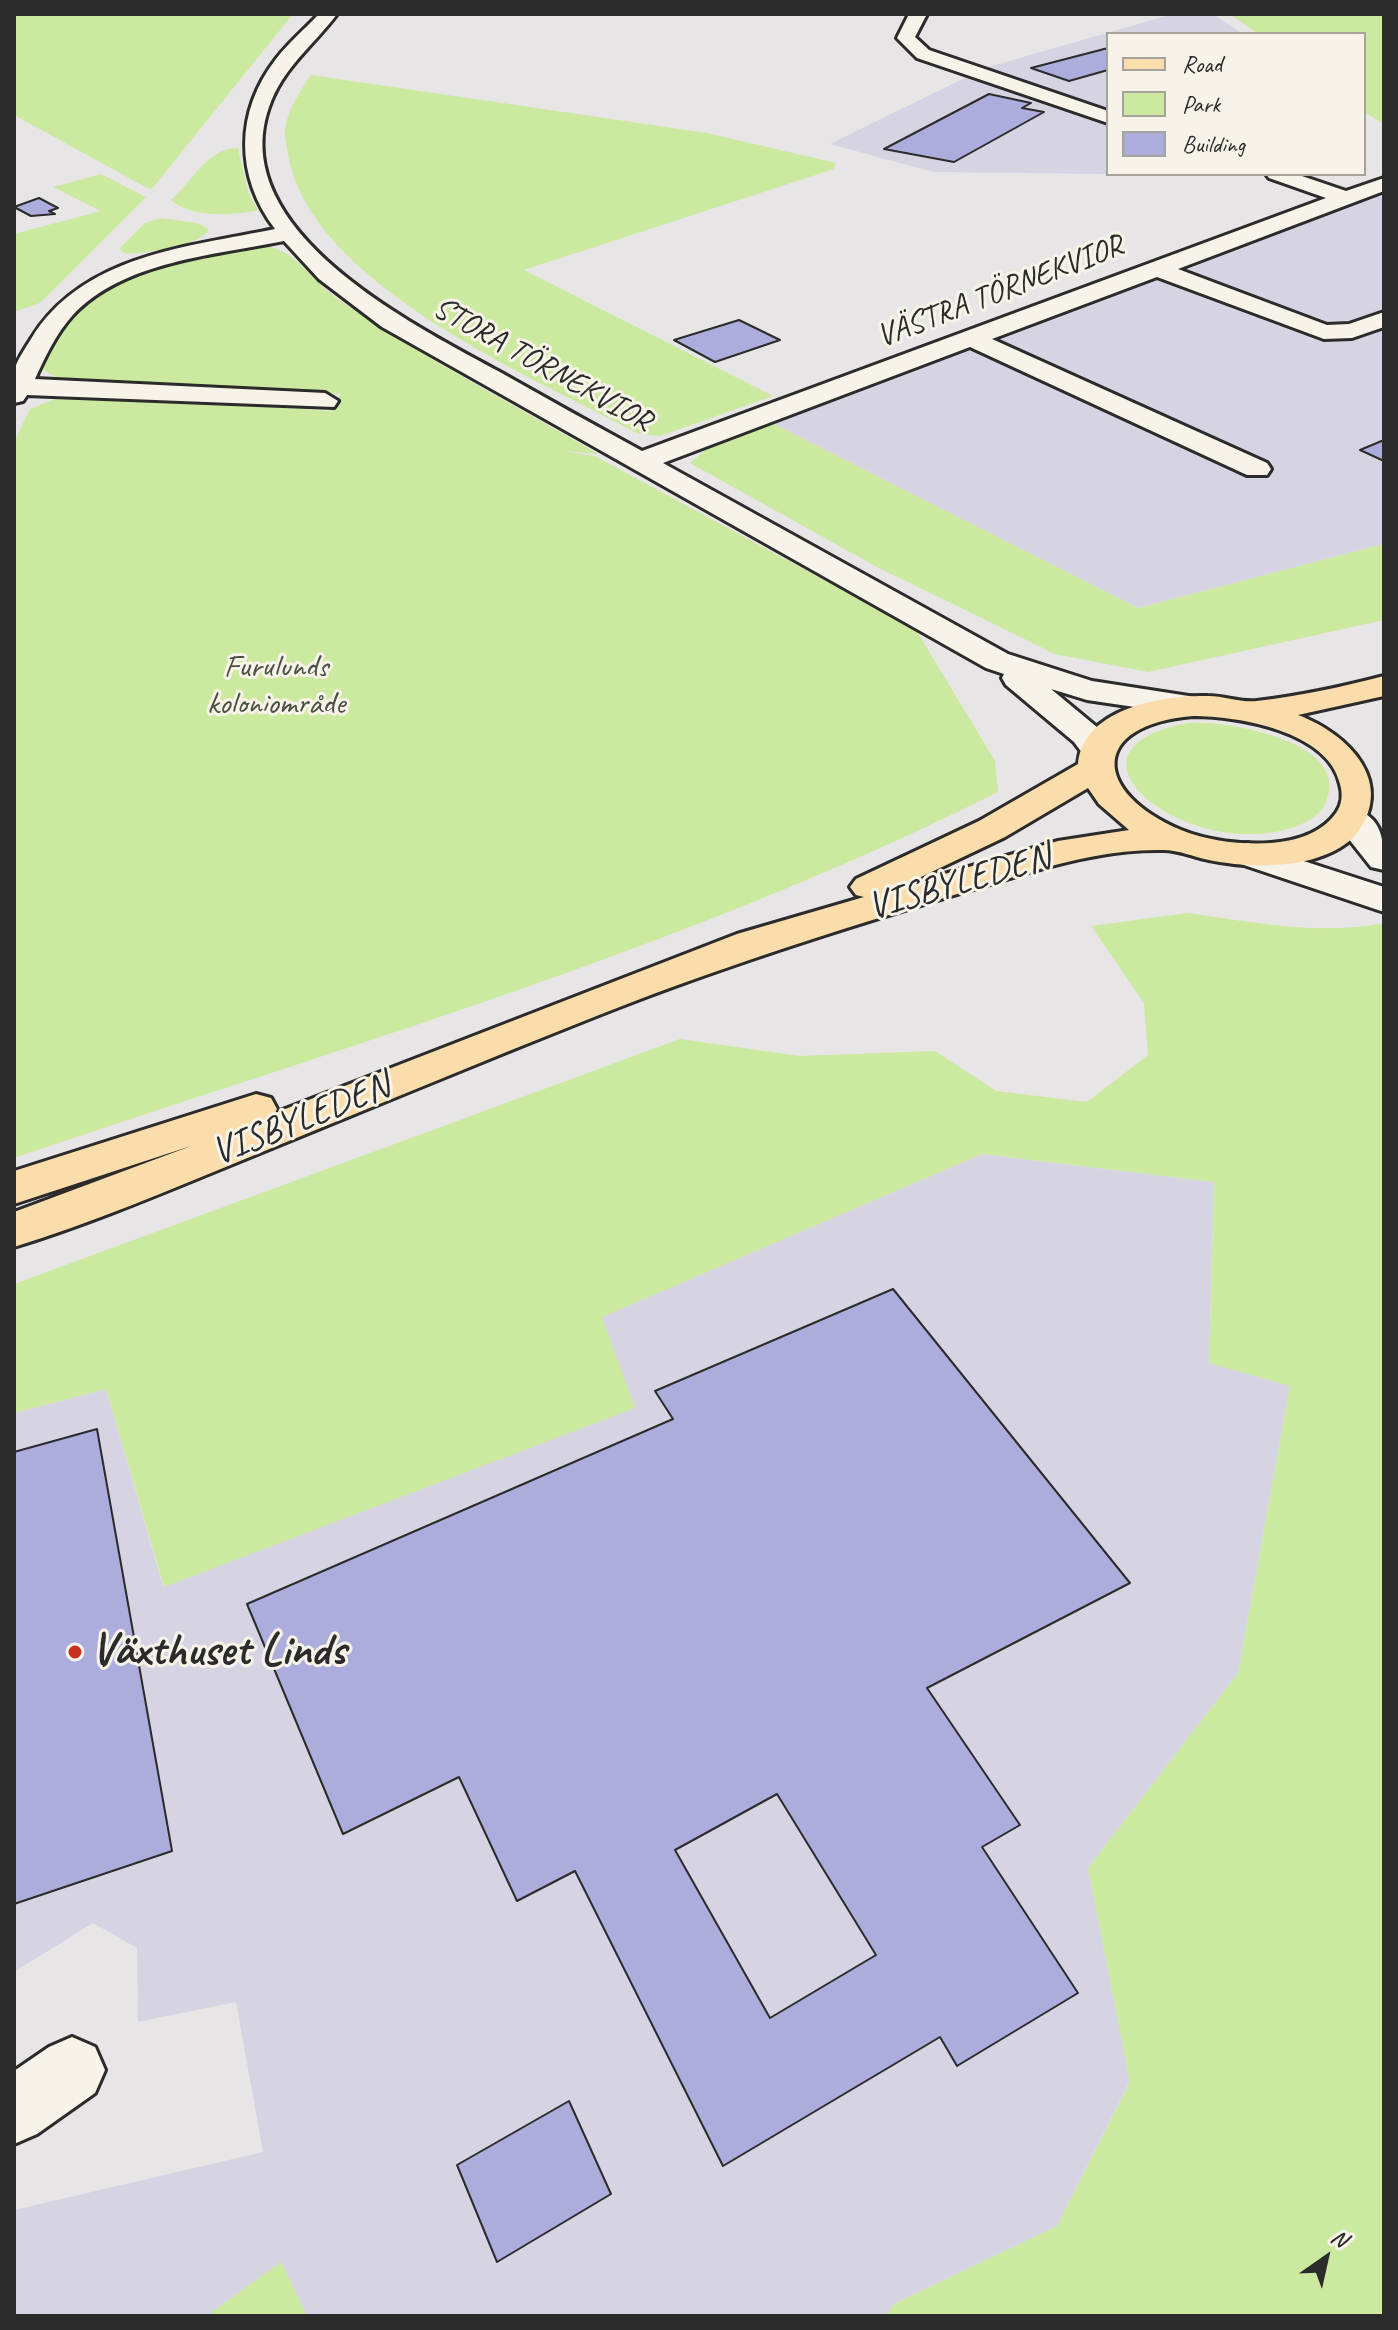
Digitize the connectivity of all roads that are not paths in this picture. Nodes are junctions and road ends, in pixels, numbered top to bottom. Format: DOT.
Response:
graph roads {
  1 [pos="328,14"];
  2 [pos="918,14"];
  3 [pos="1106,116"];
  4 [pos="1282,176"];
  5 [pos="1384,184"];
  6 [pos="1346,198"];
  7 [pos="288,233"];
  8 [pos="1157,269"];
  9 [pos="1384,319"];
  10 [pos="972,339"];
  11 [pos="16,391"];
  12 [pos="325,401"];
  13 [pos="639,462"];
  14 [pos="1257,469"];
  15 [pos="997,661"];
  16 [pos="1384,686"];
  17 [pos="1196,706"];
  18 [pos="1251,711"];
  19 [pos="1097,760"];
  20 [pos="1384,760"];
  21 [pos="1355,805"];
  22 [pos="1169,838"];
  23 [pos="1248,854"];
  24 [pos="1384,859"];
  25 [pos="1384,900"];
  26 [pos="751,943"];
  27 [pos="586,1005"];
  28 [pos="14,1188"];
  29 [pos="14,1230"];
  30 [pos="72,2070"];
  31 [pos="14,2111"];
  1 -- 7 [label="street, STORA TÖRNEKVIOR"];
  2 -- 3 [label="street"];
  4 -- 6 [label="street"];
  5 -- 6 [label="street, VÄSTRA TÖRNEKVIOR"];
  6 -- 8 [label="street, VÄSTRA TÖRNEKVIOR"];
  7 -- 11 [label="street"];
  7 -- 13 [label="street, STORA TÖRNEKVIOR"];
  8 -- 9 [label="street"];
  8 -- 10 [label="street, VÄSTRA TÖRNEKVIOR"];
  10 -- 13 [label="street, VÄSTRA TÖRNEKVIOR"];
  10 -- 14 [label="street"];
  11 -- 12 [label="street"];
  13 -- 15 [label="street, STORA TÖRNEKVIOR"];
  15 -- 17 [label="street"];
  15 -- 19 [label="street"];
  16 -- 18 [label="main road"];
  17 -- 18 [label="main road"];
  17 -- 19 [label="main road"];
  18 -- 21 [label="main road"];
  19 -- 22 [label="main road"];
  19 -- 26 [label="main road, VISBYLEDEN"];
  20 -- 21 [label="main road"];
  21 -- 23 [label="main road"];
  21 -- 24 [label="street"];
  22 -- 23 [label="main road"];
  22 -- 26 [label="main road, VISBYLEDEN"];
  23 -- 25 [label="street"];
  26 -- 27 [label="main road, VISBYLEDEN"];
  27 -- 28 [label="main road, VISBYLEDEN"];
  27 -- 29 [label="main road, VISBYLEDEN"];
  30 -- 31 [label="street"];
}
